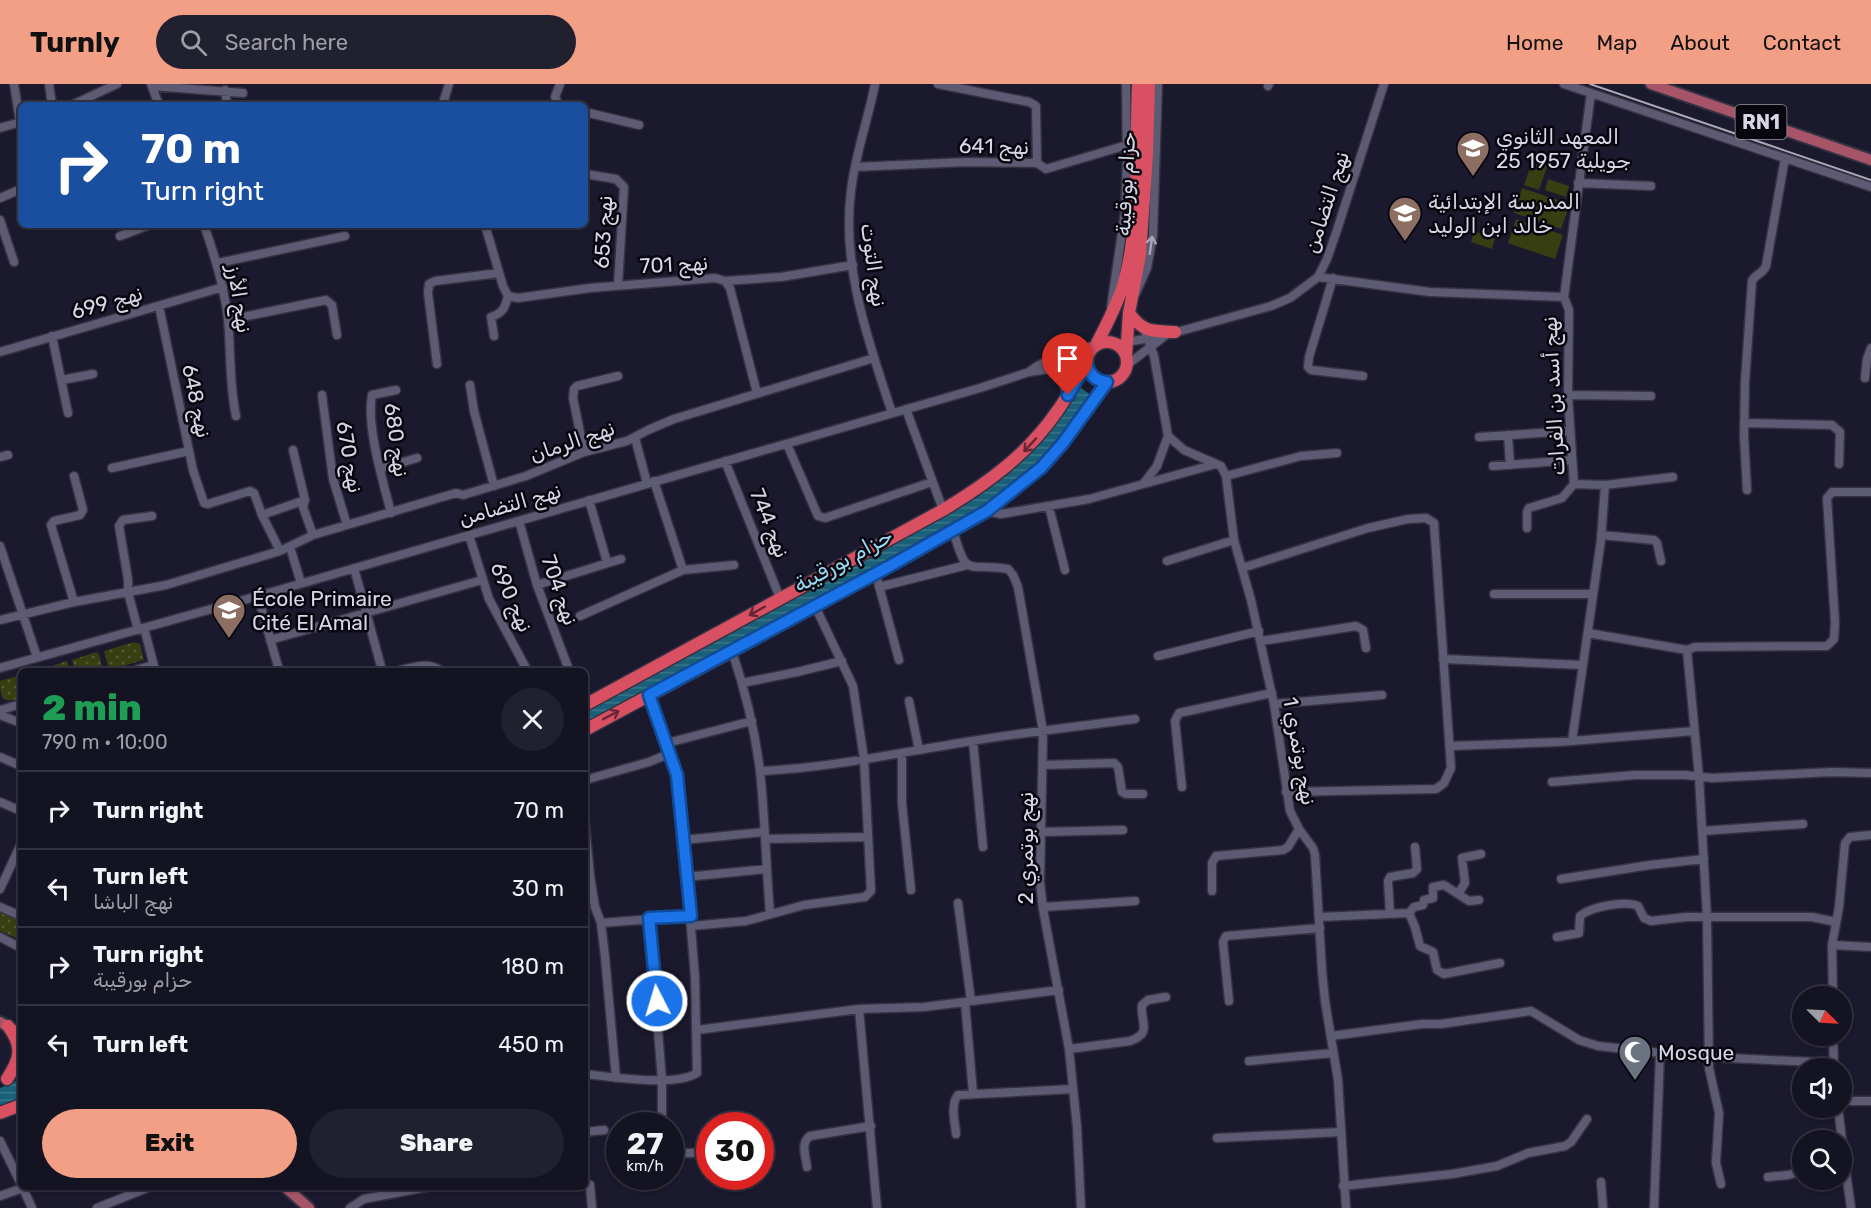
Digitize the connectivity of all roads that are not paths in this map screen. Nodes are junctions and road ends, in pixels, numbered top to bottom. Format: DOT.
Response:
graph roads {
  1 [pos="14,84"];
  2 [pos="49,84"];
  3 [pos="117,84"];
  4 [pos="449,84"];
  5 [pos="560,84"];
  6 [pos="875,84"];
  7 [pos="938,84"];
  8 [pos="1126,84"];
  9 [pos="1138,84"];
  10 [pos="1149,84"];
  11 [pos="1158,84"];
  12 [pos="1384,84"];
  13 [pos="1564,84"];
  14 [pos="1651,84"];
  15 [pos="151,85"];
  16 [pos="225,90"];
  17 [pos="243,93"];
  18 [pos="1590,93"];
  19 [pos="52,102"];
  20 [pos="78,102"];
  21 [pos="158,102"];
  22 [pos="226,102"];
  23 [pos="444,102"];
  24 [pos="558,102"];
  25 [pos="18,106"];
  26 [pos="588,113"];
  27 [pos="18,123"];
  28 [pos="639,125"];
  29 [pos="0,128"];
  30 [pos="1127,145"];
  31 [pos="1785,158"];
  32 [pos="1871,160"];
  33 [pos="1036,163"];
  34 [pos="855,167"];
  35 [pos="588,174"];
  36 [pos="1578,183"];
  37 [pos="1651,186"];
  38 [pos="1871,187"];
  39 [pos="18,190"];
  40 [pos="0,198"];
  41 [pos="0,220"];
  42 [pos="141,228"];
  43 [pos="205,228"];
  44 [pos="486,228"];
  45 [pos="120,236"];
  46 [pos="345,236"];
  47 [pos="14,262"];
  48 [pos="218,263"];
  49 [pos="853,266"];
  50 [pos="499,273"];
  51 [pos="1318,277"];
  52 [pos="1333,278"];
  53 [pos="725,281"];
  54 [pos="618,285"];
  55 [pos="223,287"];
  56 [pos="508,296"];
  57 [pos="1564,297"];
  58 [pos="1131,300"];
  59 [pos="159,306"];
  60 [pos="1129,313"];
  61 [pos="1111,317"];
  62 [pos="228,320"];
  63 [pos="1146,333"];
  64 [pos="1170,334"];
  65 [pos="337,335"];
  66 [pos="52,336"];
  67 [pos="494,336"];
  68 [pos="1121,343"];
  69 [pos="1096,345"];
  70 [pos="1151,347"];
  71 [pos="1871,348"];
  72 [pos="0,352"];
  73 [pos="874,358"];
  74 [pos="1126,361"];
  75 [pos="437,364"];
  76 [pos="1055,368"];
  77 [pos="1086,369"];
  78 [pos="1029,372"];
  79 [pos="93,374"];
  80 [pos="618,376"];
  81 [pos="1363,376"];
  82 [pos="1865,378"];
  83 [pos="62,380"];
  84 [pos="1107,382"];
  85 [pos="470,385"];
  86 [pos="396,390"];
  87 [pos="757,393"];
  88 [pos="322,395"];
  89 [pos="1068,395"];
  90 [pos="1568,395"];
  91 [pos="1651,396"];
  92 [pos="906,409"];
  93 [pos="68,413"];
  94 [pos="892,414"];
  95 [pos="236,416"];
  96 [pos="1744,423"];
  97 [pos="1570,431"];
  98 [pos="1508,435"];
  99 [pos="1168,436"];
  100 [pos="1479,436"];
  101 [pos="635,438"];
  102 [pos="787,444"];
  103 [pos="293,450"];
  104 [pos="189,451"];
  105 [pos="584,452"];
  106 [pos="1336,453"];
  107 [pos="417,458"];
  108 [pos="1572,460"];
  109 [pos="725,461"];
  110 [pos="1217,464"];
  111 [pos="1839,464"];
  112 [pos="1510,465"];
  113 [pos="1493,466"];
  114 [pos="112,468"];
  115 [pos="380,469"];
  116 [pos="74,476"];
  117 [pos="1226,476"];
  118 [pos="1673,477"];
  119 [pos="650,482"];
  120 [pos="932,482"];
  121 [pos="1143,484"];
  122 [pos="1574,484"];
  123 [pos="1605,485"];
  124 [pos="494,486"];
  125 [pos="1747,490"];
  126 [pos="1871,492"];
  127 [pos="305,500"];
  128 [pos="589,500"];
  129 [pos="1049,507"];
  130 [pos="943,510"];
  131 [pos="987,511"];
  132 [pos="391,513"];
  133 [pos="262,515"];
  134 [pos="152,516"];
  135 [pos="519,521"];
  136 [pos="346,525"];
  137 [pos="1527,528"];
  138 [pos="953,530"];
  139 [pos="469,535"];
  140 [pos="1601,535"];
  141 [pos="312,536"];
  142 [pos="1234,540"];
  143 [pos="0,546"];
  144 [pos="290,547"];
  145 [pos="280,551"];
  146 [pos="621,559"];
  147 [pos="1167,561"];
  148 [pos="1661,561"];
  149 [pos="607,562"];
  150 [pos="734,565"];
  151 [pos="967,565"];
  152 [pos="354,568"];
  153 [pos="1242,568"];
  154 [pos="683,570"];
  155 [pos="1065,570"];
  156 [pos="876,573"];
  157 [pos="482,580"];
  158 [pos="302,583"];
  159 [pos="537,585"];
  160 [pos="879,587"];
  161 [pos="128,592"];
  162 [pos="1494,594"];
  163 [pos="1593,594"];
  164 [pos="258,596"];
  165 [pos="780,598"];
  166 [pos="74,602"];
  167 [pos="815,606"];
  168 [pos="367,614"];
  169 [pos="23,615"];
  170 [pos="580,616"];
  171 [pos="0,620"];
  172 [pos="141,629"];
  173 [pos="1588,633"];
  174 [pos="1260,636"];
  175 [pos="270,640"];
  176 [pos="1366,648"];
  177 [pos="1687,650"];
  178 [pos="732,651"];
  179 [pos="1158,656"];
  180 [pos="37,657"];
  181 [pos="1443,659"];
  182 [pos="899,660"];
  183 [pos="842,661"];
  184 [pos="1582,665"];
  185 [pos="0,668"];
  186 [pos="154,668"];
  187 [pos="278,668"];
  188 [pos="381,668"];
  189 [pos="410,668"];
  190 [pos="436,668"];
  191 [pos="526,668"];
  192 [pos="568,668"];
  193 [pos="742,683"];
  194 [pos="1272,693"];
  195 [pos="649,695"];
  196 [pos="1382,695"];
  197 [pos="909,701"];
  198 [pos="588,703"];
  199 [pos="1274,704"];
  200 [pos="18,705"];
  201 [pos="1,712"];
  202 [pos="1135,719"];
  203 [pos="18,721"];
  204 [pos="752,721"];
  205 [pos="588,728"];
  206 [pos="1043,731"];
  207 [pos="1694,731"];
  208 [pos="973,741"];
  209 [pos="1572,741"];
  210 [pos="667,743"];
  211 [pos="1450,746"];
  212 [pos="920,750"];
  213 [pos="671,753"];
  214 [pos="902,753"];
  215 [pos="0,757"];
  216 [pos="864,759"];
  217 [pos="18,765"];
  218 [pos="1043,765"];
  219 [pos="760,771"];
  220 [pos="1871,773"];
  221 [pos="1699,777"];
  222 [pos="588,779"];
  223 [pos="1552,782"];
  224 [pos="1182,787"];
  225 [pos="1286,792"];
  226 [pos="1143,794"];
  227 [pos="0,802"];
  228 [pos="18,811"];
  229 [pos="1803,824"];
  230 [pos="1299,829"];
  231 [pos="1123,830"];
  232 [pos="1702,831"];
  233 [pos="1041,832"];
  234 [pos="764,835"];
  235 [pos="1871,835"];
  236 [pos="868,837"];
  237 [pos="683,840"];
  238 [pos="983,847"];
  239 [pos="1415,847"];
  240 [pos="1481,854"];
  241 [pos="18,857"];
  242 [pos="1704,860"];
  243 [pos="766,869"];
  244 [pos="588,877"];
  245 [pos="686,877"];
  246 [pos="1561,879"];
  247 [pos="0,890"];
  248 [pos="912,890"];
  249 [pos="1212,891"];
  250 [pos="1458,894"];
  251 [pos="1479,900"];
  252 [pos="1135,901"];
  253 [pos="958,903"];
  254 [pos="0,907"];
  255 [pos="1042,907"];
  256 [pos="770,913"];
  257 [pos="1390,913"];
  258 [pos="1409,913"];
  259 [pos="18,915"];
  260 [pos="691,916"];
  261 [pos="1320,917"];
  262 [pos="649,918"];
  263 [pos="1707,918"];
  264 [pos="1836,922"];
  265 [pos="601,923"];
  266 [pos="692,926"];
  267 [pos="1320,928"];
  268 [pos="0,937"];
  269 [pos="1557,937"];
  270 [pos="1832,945"];
  271 [pos="18,946"];
  272 [pos="1871,947"];
  273 [pos="1500,963"];
  274 [pos="1833,986"];
  275 [pos="1059,990"];
  276 [pos="1166,997"];
  277 [pos="1229,1000"];
  278 [pos="968,1002"];
  279 [pos="859,1010"];
  280 [pos="4,1024"];
  281 [pos="697,1029"];
  282 [pos="18,1032"];
  283 [pos="1330,1036"];
  284 [pos="18,1045"];
  285 [pos="1070,1049"];
  286 [pos="1334,1053"];
  287 [pos="1660,1053"];
  288 [pos="18,1054"];
  289 [pos="1708,1057"];
  290 [pos="1249,1062"];
  291 [pos="1792,1063"];
  292 [pos="18,1074"];
  293 [pos="588,1074"];
  294 [pos="616,1078"];
  295 [pos="4,1080"];
  296 [pos="662,1080"];
  297 [pos="1072,1089"];
  298 [pos="973,1093"];
  299 [pos="1852,1101"];
  300 [pos="1871,1101"];
  301 [pos="18,1106"];
  302 [pos="662,1112"];
  303 [pos="0,1113"];
  304 [pos="1587,1119"];
  305 [pos="871,1126"];
  306 [pos="604,1130"];
  307 [pos="588,1132"];
  308 [pos="1341,1132"];
  309 [pos="956,1134"];
  310 [pos="1217,1138"];
  311 [pos="0,1141"];
  312 [pos="807,1167"];
  313 [pos="1792,1174"];
  314 [pos="1768,1177"];
  315 [pos="18,1178"];
  316 [pos="1601,1182"];
  317 [pos="1721,1184"];
  318 [pos="590,1185"];
  319 [pos="1343,1186"];
  320 [pos="18,1188"];
  321 [pos="24,1190"];
  322 [pos="142,1190"];
  323 [pos="289,1190"];
  324 [pos="411,1190"];
  325 [pos="1848,1190"];
  326 [pos="0,1196"];
  327 [pos="32,1208"];
  328 [pos="97,1208"];
  329 [pos="309,1208"];
  330 [pos="350,1208"];
  331 [pos="592,1208"];
  332 [pos="877,1208"];
  333 [pos="1081,1208"];
  334 [pos="1346,1208"];
  335 [pos="1603,1208"];
  336 [pos="1654,1208"];
  337 [pos="1851,1208"];
  1 -- 25 [label="street"];
  2 -- 19 [label="street"];
  3 -- 20 [label="street"];
  4 -- 23 [label="street"];
  5 -- 24 [label="street"];
  6 -- 34 [label="street, نهج التوت"];
  7 -- 33 [label="street"];
  8 -- 30 [label="street"];
  9 -- 61 [label="highway, حزام بورقيبة"];
  10 -- 58 [label="highway, حزام بورقيبة"];
  58 -- 11 [label="street, one-way"];
  12 -- 51 [label="street, نهج التضامن"];
  13 -- 18 [label="street"];
  14 -- 32 [label="main road, RN1"];
  15 -- 16 [label="street"];
  15 -- 21 [label="street"];
  16 -- 17 [label="street"];
  16 -- 22 [label="street"];
  18 -- 31 [label="street"];
  18 -- 36 [label="street, نهج أسد بن الفرات"];
  26 -- 28 [label="street"];
  27 -- 29 [label="street"];
  30 -- 33 [label="street, نهج 641"];
  30 -- 61 [label="street"];
  31 -- 38 [label="street"];
  31 -- 96 [label="street"];
  33 -- 34 [label="street, نهج 641"];
  34 -- 49 [label="street, نهج التوت"];
  35 -- 54 [label="street, نهج 653"];
  36 -- 37 [label="street"];
  36 -- 57 [label="street, نهج أسد بن الفرات"];
  39 -- 40 [label="street"];
  41 -- 47 [label="street"];
  42 -- 45 [label="street"];
  43 -- 48 [label="street, نهج الأرز"];
  44 -- 50 [label="street"];
  46 -- 48 [label="street"];
  48 -- 55 [label="street, نهج الأرز"];
  49 -- 53 [label="street"];
  49 -- 73 [label="street, نهج التوت"];
  50 -- 56 [label="street"];
  50 -- 75 [label="street"];
  51 -- 52 [label="street"];
  51 -- 64 [label="street, نهج التضامن"];
  52 -- 57 [label="street"];
  52 -- 81 [label="street"];
  53 -- 54 [label="street, نهج 701"];
  53 -- 87 [label="street, نهج 701"];
  54 -- 56 [label="street, نهج 701"];
  55 -- 59 [label="street, نهج 699"];
  55 -- 62 [label="street, نهج الأرز"];
  56 -- 67 [label="street"];
  57 -- 90 [label="street, نهج أسد بن الفرات"];
  58 -- 60 [label="highway, حزام بورقيبة"];
  59 -- 66 [label="street, نهج 699"];
  59 -- 104 [label="street, نهج 648"];
  60 -- 63 [label="highway"];
  60 -- 68 [label="highway, حزام بورقيبة"];
  61 -- 69 [label="highway, حزام بورقيبة"];
  62 -- 65 [label="street"];
  62 -- 95 [label="street, نهج الأرز"];
  63 -- 64 [label="highway"];
  63 -- 68 [label="street"];
  63 -- 70 [label="street"];
  64 -- 70 [label="street, نهج التضامن"];
  66 -- 72 [label="street, نهج 699"];
  66 -- 83 [label="street"];
  68 -- 69 [label="highway"];
  68 -- 74 [label="highway, حزام بورقيبة"];
  69 -- 77 [label="highway"];
  69 -- 78 [label="street, نهج التضامن"];
  70 -- 74 [label="street, نهج التضامن"];
  70 -- 99 [label="street"];
  71 -- 82 [label="street"];
  73 -- 87 [label="street, نهج الرمان"];
  73 -- 94 [label="street, نهج التوت"];
  74 -- 84 [label="highway"];
  76 -- 77 [label="street, نهج التضامن"];
  76 -- 78 [label="street, نهج التضامن"];
  76 -- 89 [label="highway"];
  77 -- 84 [label="highway"];
  77 -- 89 [label="highway"];
  78 -- 92 [label="street, نهج التضامن"];
  79 -- 83 [label="street"];
  80 -- 105 [label="street"];
  83 -- 93 [label="street"];
  84 -- 131 [label="highway"];
  85 -- 124 [label="street"];
  86 -- 115 [label="street, نهج 680"];
  87 -- 101 [label="street, نهج الرمان"];
  88 -- 136 [label="street, نهج 670"];
  89 -- 130 [label="highway, one-way"];
  90 -- 91 [label="street"];
  90 -- 97 [label="street, نهج أسد بن الفرات"];
  92 -- 94 [label="street, نهج التضامن"];
  92 -- 120 [label="street"];
  94 -- 102 [label="street, نهج التضامن"];
  96 -- 111 [label="street"];
  96 -- 125 [label="street"];
  97 -- 98 [label="street"];
  97 -- 108 [label="street, نهج أسد بن الفرات"];
  98 -- 100 [label="street"];
  98 -- 112 [label="street"];
  99 -- 110 [label="street"];
  99 -- 121 [label="street"];
  101 -- 105 [label="street, نهج الرمان"];
  101 -- 119 [label="street"];
  102 -- 109 [label="street, نهج التضامن"];
  102 -- 120 [label="street"];
  103 -- 127 [label="street"];
  104 -- 114 [label="street"];
  104 -- 133 [label="street, نهج 648"];
  105 -- 124 [label="street, نهج الرمان"];
  106 -- 117 [label="street"];
  107 -- 115 [label="street"];
  108 -- 112 [label="street"];
  108 -- 122 [label="street, نهج أسد بن الفرات"];
  109 -- 119 [label="street, نهج التضامن"];
  109 -- 165 [label="street, نهج 744"];
  110 -- 117 [label="street"];
  110 -- 121 [label="street"];
  112 -- 113 [label="street"];
  115 -- 132 [label="street, نهج 680"];
  116 -- 166 [label="street"];
  117 -- 142 [label="street, نهج بوتمري 1"];
  118 -- 123 [label="street, نهج أسد بن الفرات"];
  119 -- 128 [label="street, نهج التضامن"];
  119 -- 154 [label="street"];
  120 -- 130 [label="street"];
  121 -- 129 [label="street"];
  122 -- 123 [label="street, نهج أسد بن الفرات"];
  122 -- 137 [label="street"];
  123 -- 140 [label="street"];
  124 -- 132 [label="street, نهج الرمان"];
  126 -- 177 [label="street"];
  127 -- 133 [label="street"];
  127 -- 141 [label="street"];
  128 -- 135 [label="street, نهج التضامن"];
  128 -- 149 [label="street"];
  129 -- 131 [label="street"];
  129 -- 155 [label="street"];
  130 -- 165 [label="highway"];
  131 -- 138 [label="highway"];
  132 -- 136 [label="street, نهج الرمان"];
  133 -- 145 [label="street"];
  134 -- 161 [label="street"];
  135 -- 139 [label="street, نهج التضامن"];
  135 -- 159 [label="street, نهج 704"];
  136 -- 141 [label="street, نهج الرمان"];
  138 -- 151 [label="street"];
  138 -- 156 [label="highway"];
  139 -- 152 [label="street, نهج التضامن"];
  139 -- 157 [label="street, نهج 690"];
  140 -- 148 [label="street"];
  140 -- 163 [label="street"];
  141 -- 144 [label="street, نهج الرمان"];
  142 -- 147 [label="street"];
  142 -- 153 [label="street, نهج بوتمري 1"];
  143 -- 169 [label="street"];
  144 -- 145 [label="street, نهج الرمان"];
  144 -- 158 [label="street"];
  145 -- 161 [label="street, نهج الرمان"];
  146 -- 149 [label="street"];
  149 -- 159 [label="street"];
  150 -- 154 [label="street"];
  151 -- 160 [label="street, نهج بوتمري 2"];
  151 -- 206 [label="street, نهج بوتمري 2"];
  152 -- 158 [label="street, نهج التضامن"];
  152 -- 168 [label="street"];
  153 -- 174 [label="street, نهج بوتمري 1"];
  153 -- 181 [label="street"];
  154 -- 170 [label="street"];
  156 -- 160 [label="street"];
  156 -- 167 [label="highway"];
  157 -- 168 [label="street"];
  157 -- 191 [label="street, نهج 690"];
  158 -- 164 [label="street, نهج التضامن"];
  159 -- 192 [label="street, نهج 704"];
  160 -- 182 [label="street"];
  161 -- 166 [label="street, نهج الرمان"];
  161 -- 172 [label="street"];
  162 -- 163 [label="street"];
  163 -- 173 [label="street"];
  164 -- 172 [label="street, نهج التضامن"];
  164 -- 175 [label="street"];
  165 -- 198 [label="highway, one-way"];
  166 -- 169 [label="street, نهج الرمان"];
  167 -- 178 [label="highway"];
  167 -- 183 [label="street"];
  168 -- 175 [label="street"];
  168 -- 188 [label="street"];
  169 -- 171 [label="street, نهج الرمان"];
  169 -- 180 [label="street"];
  172 -- 180 [label="street, نهج التضامن"];
  172 -- 186 [label="street"];
  173 -- 177 [label="street"];
  173 -- 184 [label="street"];
  174 -- 176 [label="street"];
  174 -- 179 [label="street"];
  174 -- 194 [label="street, نهج بوتمري 1"];
  175 -- 187 [label="street"];
  177 -- 207 [label="street"];
  178 -- 193 [label="street"];
  178 -- 195 [label="highway"];
  180 -- 185 [label="street, نهج التضامن"];
  181 -- 184 [label="street"];
  181 -- 211 [label="street"];
  183 -- 193 [label="street"];
  183 -- 216 [label="street"];
  184 -- 209 [label="street"];
  189 -- 190 [label="street"];
  193 -- 204 [label="street"];
  194 -- 199 [label="street, نهج بوتمري 1"];
  194 -- 224 [label="street"];
  205 -- 195 [label="highway, one-way"];
  195 -- 210 [label="street"];
  196 -- 199 [label="street"];
  197 -- 212 [label="street"];
  199 -- 225 [label="street, نهج بوتمري 1"];
  200 -- 201 [label="street"];
  201 -- 203 [label="street"];
  202 -- 206 [label="street"];
  204 -- 210 [label="street"];
  204 -- 219 [label="street"];
  206 -- 208 [label="street"];
  206 -- 218 [label="street, نهج بوتمري 2"];
  207 -- 209 [label="street"];
  207 -- 221 [label="street"];
  208 -- 212 [label="street"];
  208 -- 238 [label="street"];
  209 -- 211 [label="street"];
  210 -- 213 [label="street"];
  211 -- 225 [label="street"];
  212 -- 214 [label="street"];
  213 -- 222 [label="street"];
  213 -- 237 [label="street"];
  214 -- 216 [label="street"];
  214 -- 248 [label="street"];
  215 -- 217 [label="street"];
  216 -- 219 [label="street"];
  216 -- 236 [label="street"];
  218 -- 226 [label="street"];
  218 -- 233 [label="street, نهج بوتمري 2"];
  219 -- 234 [label="street"];
  220 -- 221 [label="street"];
  221 -- 223 [label="street"];
  221 -- 232 [label="street"];
  225 -- 230 [label="street, نهج بوتمري 1"];
  227 -- 228 [label="street"];
  229 -- 232 [label="street"];
  230 -- 249 [label="street"];
  230 -- 261 [label="street, نهج بوتمري 1"];
  231 -- 233 [label="street"];
  232 -- 242 [label="street"];
  233 -- 255 [label="street, نهج بوتمري 2"];
  234 -- 236 [label="street"];
  234 -- 237 [label="street"];
  234 -- 243 [label="street"];
  235 -- 264 [label="street"];
  236 -- 256 [label="street"];
  237 -- 245 [label="street"];
  239 -- 257 [label="street"];
  240 -- 250 [label="street"];
  241 -- 247 [label="street"];
  242 -- 246 [label="street"];
  242 -- 263 [label="street"];
  243 -- 245 [label="street"];
  243 -- 256 [label="street"];
  244 -- 265 [label="street"];
  245 -- 260 [label="street"];
  250 -- 251 [label="street"];
  250 -- 258 [label="street"];
  252 -- 255 [label="street"];
  253 -- 278 [label="street"];
  254 -- 259 [label="street"];
  255 -- 275 [label="street, نهج بوتمري 2"];
  256 -- 266 [label="street"];
  257 -- 258 [label="street"];
  257 -- 261 [label="street"];
  258 -- 273 [label="street"];
  260 -- 262 [label="street"];
  260 -- 266 [label="street"];
  261 -- 267 [label="street, نهج بوتمري 1"];
  262 -- 265 [label="street"];
  262 -- 296 [label="street"];
  263 -- 264 [label="street"];
  263 -- 269 [label="street"];
  263 -- 289 [label="street"];
  264 -- 270 [label="street"];
  265 -- 294 [label="street"];
  266 -- 281 [label="street"];
  267 -- 277 [label="street"];
  267 -- 283 [label="street, نهج بوتمري 1"];
  268 -- 271 [label="street"];
  270 -- 272 [label="street"];
  270 -- 274 [label="street"];
  275 -- 278 [label="street"];
  275 -- 285 [label="street, نهج بوتمري 2"];
  276 -- 285 [label="street"];
  278 -- 279 [label="street"];
  278 -- 298 [label="street"];
  279 -- 281 [label="street"];
  279 -- 305 [label="street"];
  280 -- 282 [label="main road"];
  280 -- 284 [label="highway"];
  281 -- 296 [label="street"];
  283 -- 286 [label="street, نهج بوتمري 1"];
  283 -- 287 [label="street"];
  285 -- 297 [label="street, نهج بوتمري 2"];
  286 -- 290 [label="street"];
  286 -- 308 [label="street, نهج بوتمري 1"];
  287 -- 289 [label="street"];
  287 -- 336 [label="street"];
  288 -- 295 [label="highway"];
  289 -- 291 [label="street"];
  289 -- 317 [label="street"];
  292 -- 295 [label="highway"];
  293 -- 294 [label="street"];
  294 -- 296 [label="street"];
  296 -- 302 [label="street"];
  297 -- 298 [label="street"];
  297 -- 333 [label="street, نهج بوتمري 2"];
  298 -- 309 [label="street"];
  299 -- 300 [label="street"];
  301 -- 303 [label="highway"];
  304 -- 319 [label="street"];
  305 -- 312 [label="street"];
  305 -- 332 [label="street"];
  306 -- 307 [label="street"];
  308 -- 310 [label="street"];
  308 -- 319 [label="street, نهج بوتمري 1"];
  311 -- 315 [label="street"];
  313 -- 314 [label="street"];
  316 -- 335 [label="street"];
  318 -- 331 [label="street"];
  319 -- 334 [label="street, نهج بوتمري 1"];
  320 -- 326 [label="street"];
  321 -- 327 [label="street"];
  322 -- 328 [label="street"];
  323 -- 329 [label="main road"];
  324 -- 330 [label="street"];
  325 -- 337 [label="street"];
}
